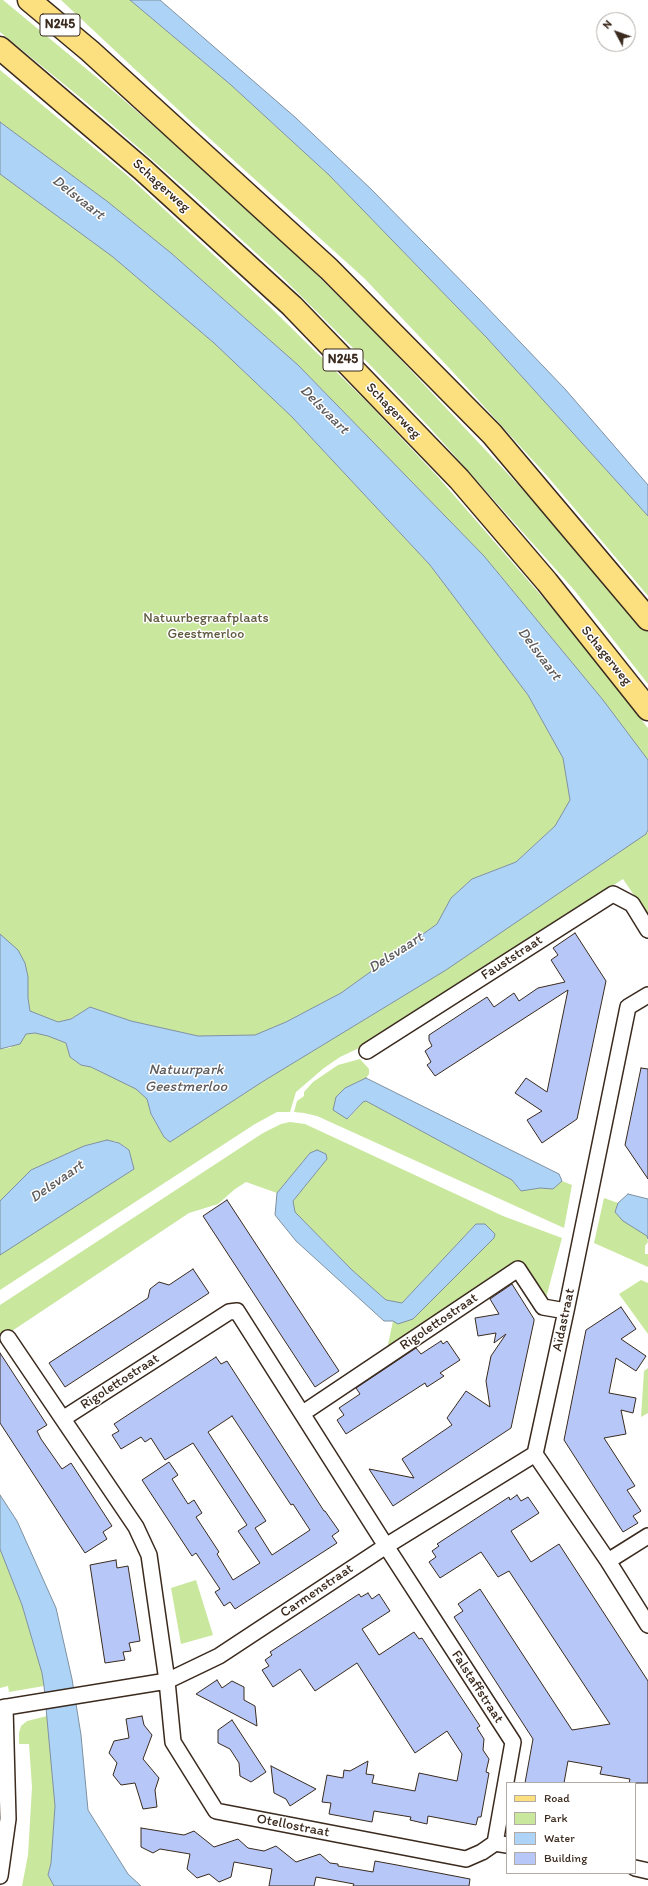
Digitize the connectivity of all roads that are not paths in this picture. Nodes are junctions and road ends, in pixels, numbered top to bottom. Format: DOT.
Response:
graph roads {
  1 [pos="29,0"];
  2 [pos="0,48"];
  3 [pos="648,619"];
  4 [pos="648,709"];
  5 [pos="648,930"];
  6 [pos="648,995"];
  7 [pos="367,1051"];
  8 [pos="566,1311"];
  9 [pos="8,1338"];
  10 [pos="303,1413"];
  11 [pos="64,1418"];
  12 [pos="535,1454"];
  13 [pos="648,1536"];
  14 [pos="386,1546"];
  15 [pos="608,1561"];
  16 [pos="648,1624"];
  17 [pos="167,1681"];
  18 [pos="2,1708"];
  19 [pos="508,1782"];
  20 [pos="506,1802"];
  21 [pos="501,1844"];
  22 [pos="636,1868"];
  23 [pos="648,1871"];
  24 [pos="0,1876"];
  1 -- 3 [label="main road, N245"];
  2 -- 4 [label="main road, Schagerweg / N245"];
  5 -- 7 [label="street, Fauststraat"];
  6 -- 8 [label="street, Aïdastraat"];
  8 -- 10 [label="street, Rigolettostraat"];
  8 -- 12 [label="street, Aïdastraat"];
  9 -- 11 [label="street"];
  10 -- 11 [label="street, Rigolettostraat"];
  10 -- 14 [label="street, Rigolettostraat"];
  11 -- 17 [label="street"];
  12 -- 14 [label="street, Carmenstraat"];
  12 -- 15 [label="street"];
  13 -- 15 [label="street"];
  14 -- 17 [label="street, Carmenstraat"];
  14 -- 19 [label="street, Falstaffstraat"];
  15 -- 16 [label="street"];
  17 -- 18 [label="street, Carmenstraat"];
  17 -- 21 [label="street, Otellostraat"];
  18 -- 24 [label="street"];
  20 -- 21 [label="street, Falstaffstraat"];
  22 -- 23 [label="street"];
}
